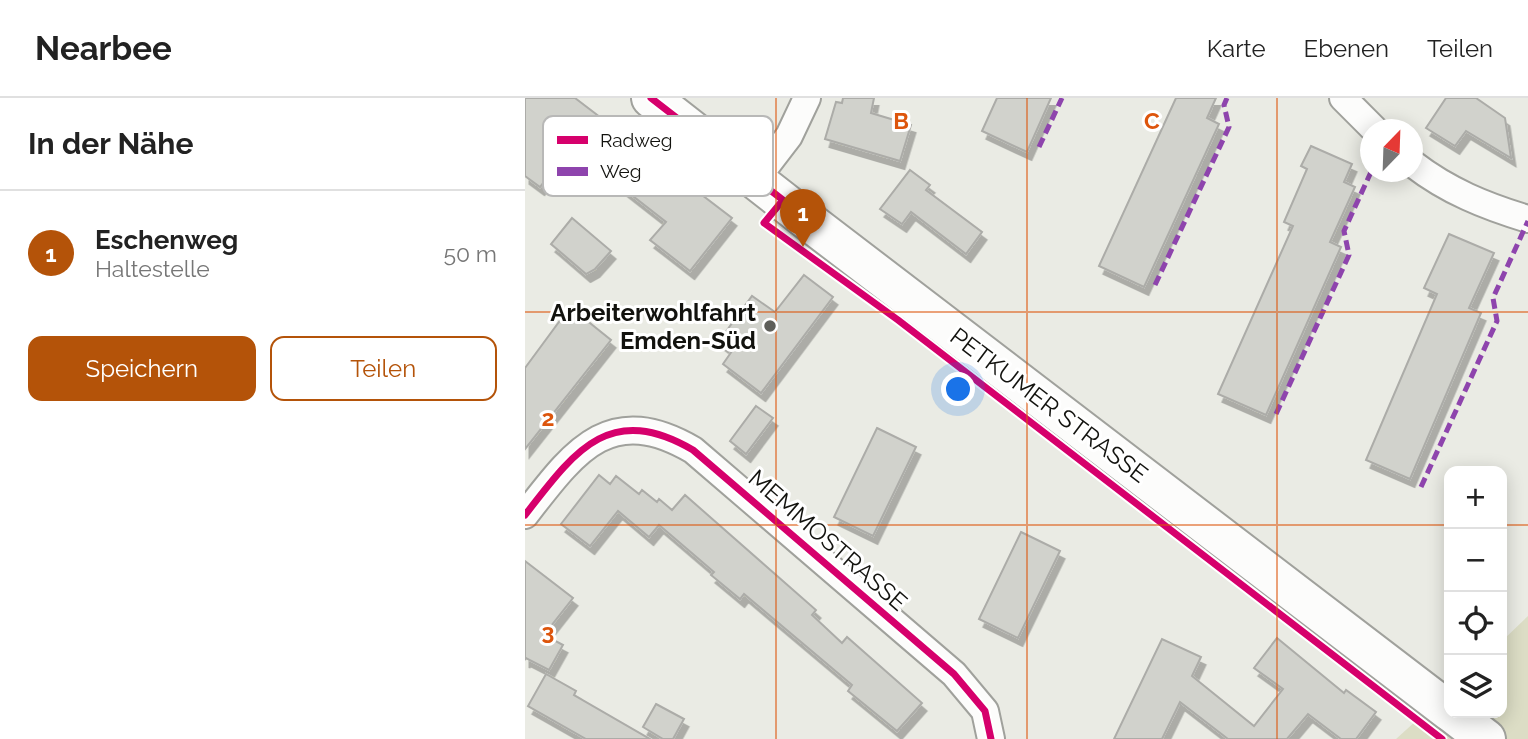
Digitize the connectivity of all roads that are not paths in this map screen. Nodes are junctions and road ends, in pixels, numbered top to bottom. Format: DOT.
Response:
graph roads {
  1 [pos="651,98"];
  2 [pos="807,98"];
  3 [pos="1343,98"];
  4 [pos="674,116"];
  5 [pos="1364,119"];
  6 [pos="773,157"];
  7 [pos="1423,172"];
  8 [pos="773,192"];
  9 [pos="1528,219"];
  10 [pos="528,505"];
  11 [pos="1444,707"];
  12 [pos="1459,718"];
  13 [pos="991,739"];
  14 [pos="1486,739"];
  1 -- 4 [label="main road, PETKUMER STRASSE"];
  2 -- 6 [label="street"];
  3 -- 5 [label="street"];
  7 -- 9 [label="street"];
  8 -- 11 [label="main road, PETKUMER STRASSE"];
  10 -- 13 [label="street, MEMMOSTRASSE"];
  12 -- 14 [label="main road, PETKUMER STRASSE"];
}
